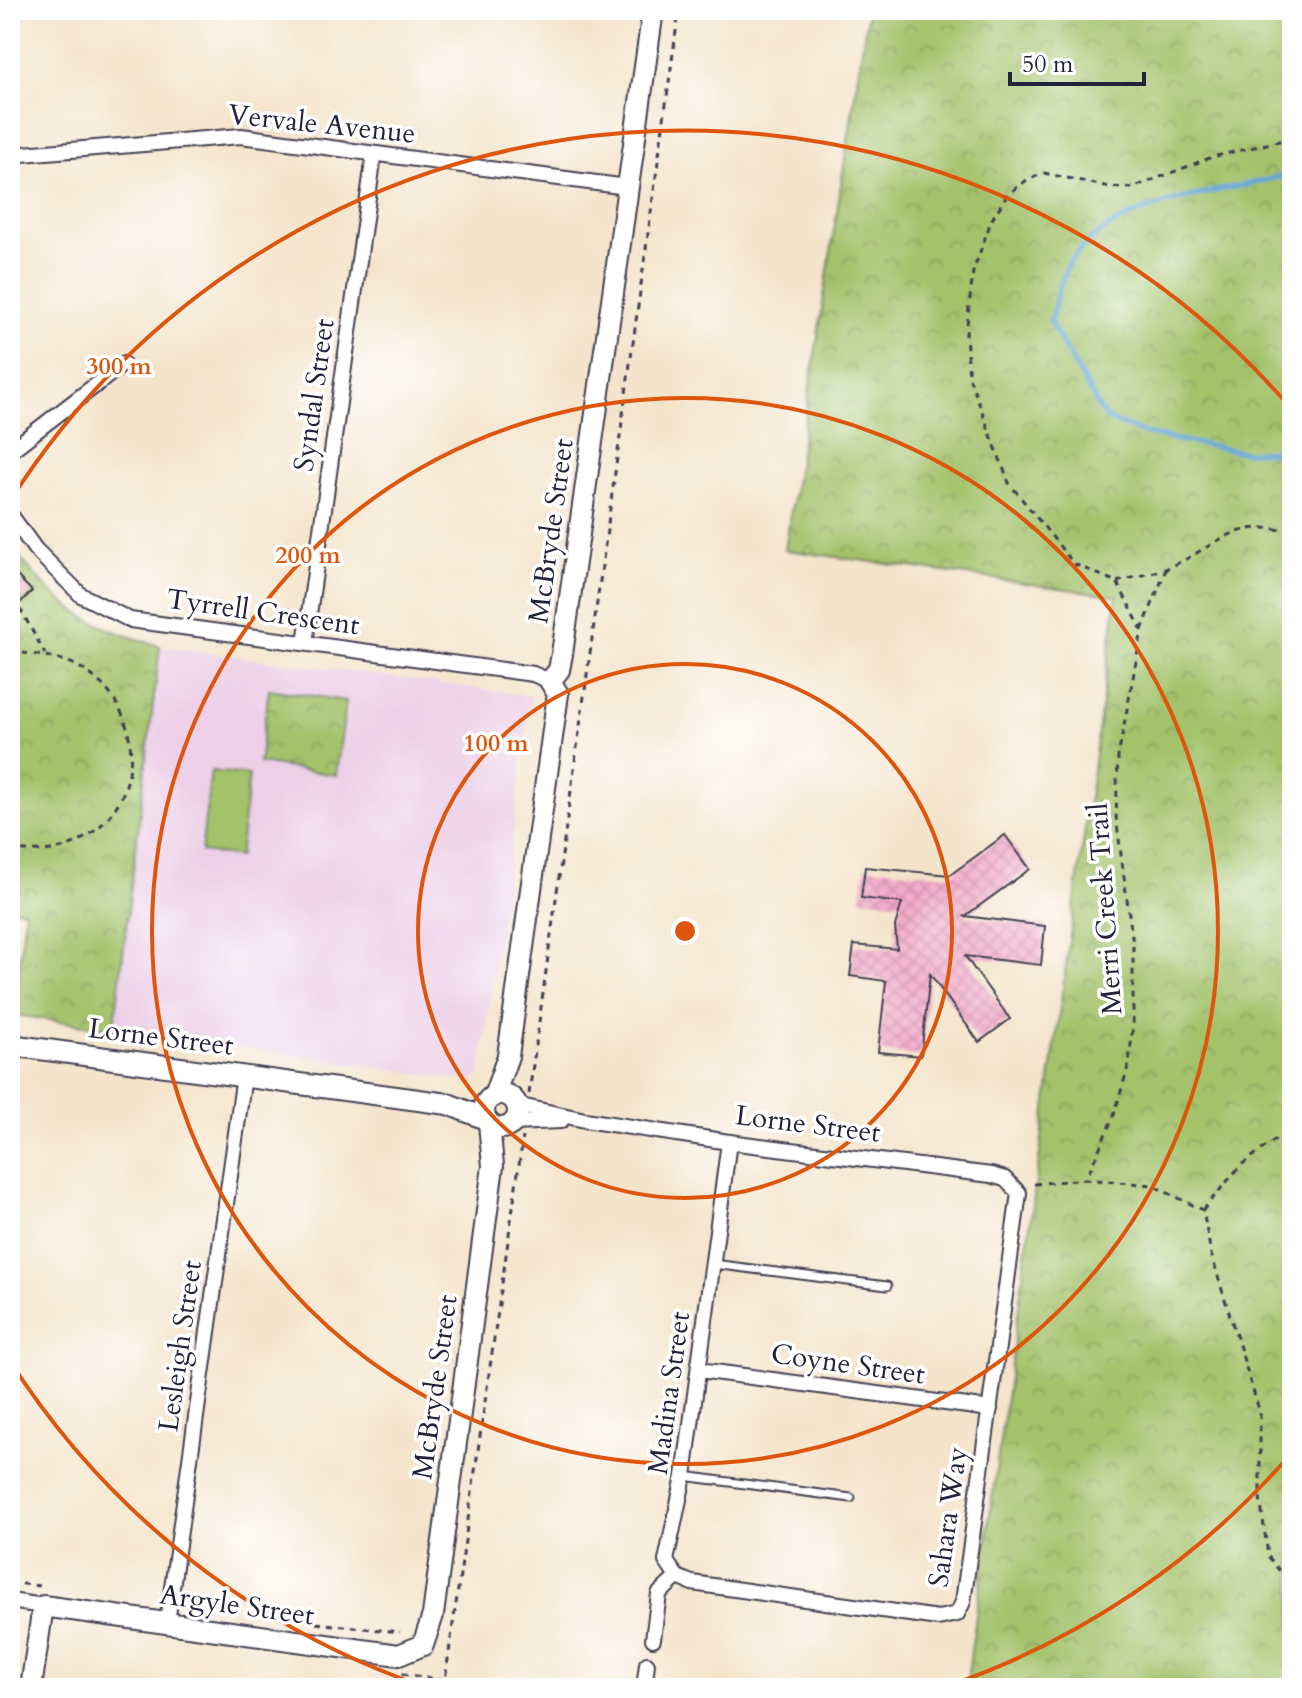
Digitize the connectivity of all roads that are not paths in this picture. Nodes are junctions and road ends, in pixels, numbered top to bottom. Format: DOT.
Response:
graph roads {
  1 [pos="653,10"];
  2 [pos="10,155"];
  3 [pos="374,155"];
  4 [pos="627,187"];
  5 [pos="123,364"];
  6 [pos="10,451"];
  7 [pos="10,514"];
  8 [pos="305,643"];
  9 [pos="550,681"];
  10 [pos="10,1045"];
  11 [pos="244,1076"];
  12 [pos="501,1111"];
  13 [pos="729,1142"];
  14 [pos="1019,1193"];
  15 [pos="713,1264"];
  16 [pos="887,1286"];
  17 [pos="699,1370"];
  18 [pos="990,1409"];
  19 [pos="684,1476"];
  20 [pos="851,1498"];
  21 [pos="677,1577"];
  22 [pos="10,1601"];
  23 [pos="43,1606"];
  24 [pos="433,1615"];
  25 [pos="167,1623"];
  26 [pos="653,1639"];
  27 [pos="647,1664"];
  28 [pos="31,1688"];
  29 [pos="644,1688"];
  1 -- 4 [label="street, McBryde Street"];
  2 -- 3 [label="street, Vervale Avenue"];
  3 -- 4 [label="street, Vervale Avenue"];
  3 -- 8 [label="street, Syndal Street"];
  4 -- 9 [label="street, McBryde Street"];
  5 -- 6 [label="street"];
  7 -- 8 [label="street, Tyrrell Crescent"];
  8 -- 9 [label="street, Tyrrell Crescent"];
  9 -- 12 [label="street, McBryde Street"];
  10 -- 11 [label="street, Lorne Street"];
  11 -- 12 [label="street, Lorne Street"];
  11 -- 25 [label="street, Lesleigh Street"];
  12 -- 13 [label="street, Lorne Street"];
  12 -- 24 [label="street, McBryde Street"];
  13 -- 14 [label="street, Lorne Street"];
  13 -- 15 [label="street, Madina Street"];
  14 -- 18 [label="street, Sahara Way"];
  15 -- 16 [label="lane"];
  15 -- 17 [label="street, Madina Street"];
  17 -- 18 [label="street, Coyne Street"];
  17 -- 19 [label="street, Madina Street"];
  18 -- 21 [label="street, Sahara Way"];
  19 -- 20 [label="lane"];
  19 -- 21 [label="street, Madina Street"];
  21 -- 26 [label="street"];
  22 -- 23 [label="street, Argyle Street"];
  23 -- 25 [label="street, Argyle Street"];
  23 -- 28 [label="street"];
  24 -- 25 [label="street, Argyle Street"];
  27 -- 29 [label="street"];
}
